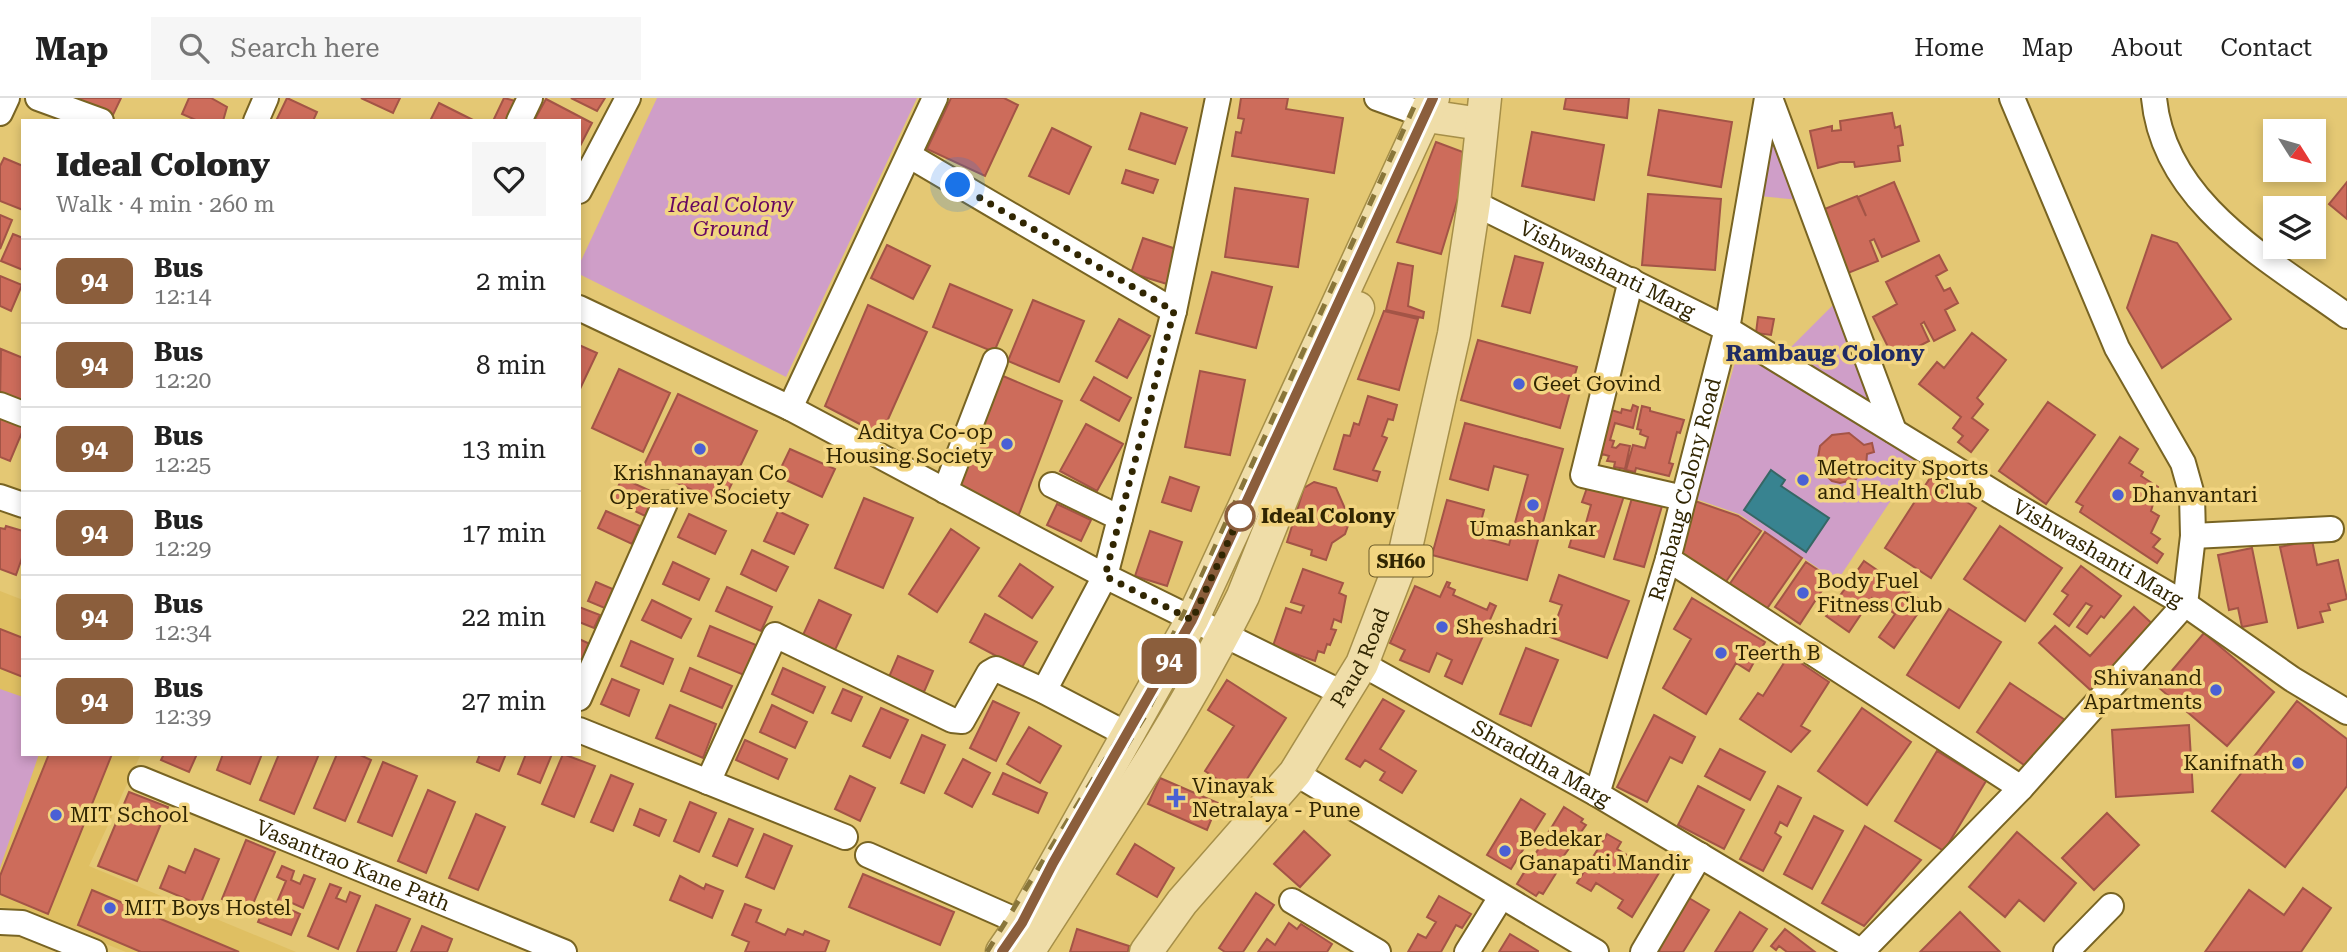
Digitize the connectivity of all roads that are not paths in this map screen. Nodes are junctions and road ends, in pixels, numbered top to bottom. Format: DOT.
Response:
graph roads {
  1 [pos="7,98"];
  2 [pos="38,98"];
  3 [pos="267,98"];
  4 [pos="530,98"];
  5 [pos="628,98"];
  6 [pos="935,98"];
  7 [pos="1218,98"];
  8 [pos="1377,98"];
  9 [pos="1768,98"];
  10 [pos="2012,98"];
  11 [pos="2154,98"];
  12 [pos="1435,111"];
  13 [pos="1483,111"];
  14 [pos="0,113"];
  15 [pos="96,119"];
  16 [pos="257,119"];
  17 [pos="520,119"];
  18 [pos="910,156"];
  19 [pos="581,187"];
  20 [pos="1474,203"];
  21 [pos="1631,280"];
  22 [pos="581,309"];
  23 [pos="1174,311"];
  24 [pos="2347,316"];
  25 [pos="1727,329"];
  26 [pos="995,361"];
  27 [pos="0,405"];
  28 [pos="790,408"];
  29 [pos="21,413"];
  30 [pos="1894,431"];
  31 [pos="1052,485"];
  32 [pos="945,491"];
  33 [pos="1683,498"];
  34 [pos="665,503"];
  35 [pos="1120,518"];
  36 [pos="2331,529"];
  37 [pos="2193,536"];
  38 [pos="1668,559"];
  39 [pos="1105,576"];
  40 [pos="2185,604"];
  41 [pos="1192,620"];
  42 [pos="1224,635"];
  43 [pos="1362,664"];
  44 [pos="1044,691"];
  45 [pos="581,693"];
  46 [pos="1344,694"];
  47 [pos="2347,712"];
  48 [pos="581,731"];
  49 [pos="1128,735"];
  50 [pos="1295,773"];
  51 [pos="141,779"];
  52 [pos="708,782"];
  53 [pos="2021,788"];
  54 [pos="1597,794"];
  55 [pos="845,837"];
  56 [pos="868,855"];
  57 [pos="1700,856"];
  58 [pos="1501,897"];
  59 [pos="1292,901"];
  60 [pos="2111,906"];
  61 [pos="0,922"];
  62 [pos="1025,938"];
  63 [pos="94,952"];
  64 [pos="565,952"];
  65 [pos="1002,952"];
  66 [pos="1146,952"];
  67 [pos="1378,952"];
  68 [pos="1466,952"];
  69 [pos="1596,952"];
  70 [pos="1643,952"];
  71 [pos="1861,952"];
  72 [pos="2066,952"];
  1 -- 14 [label="street"];
  2 -- 15 [label="street"];
  3 -- 16 [label="street"];
  4 -- 17 [label="street"];
  5 -- 19 [label="street"];
  6 -- 18 [label="street"];
  7 -- 23 [label="street"];
  8 -- 12 [label="street"];
  9 -- 25 [label="street, Rambaug Colony Road"];
  9 -- 30 [label="street"];
  10 -- 37 [label="street"];
  11 -- 24 [label="street"];
  12 -- 13 [label="main road"];
  12 -- 41 [label="main road"];
  12 -- 42 [label="main road"];
  13 -- 20 [label="main road, Paud Road / SH60"];
  18 -- 23 [label="street"];
  18 -- 28 [label="street"];
  20 -- 21 [label="street, Vishwashanti Marg"];
  20 -- 43 [label="main road, Paud Road / SH60"];
  21 -- 25 [label="street, Vishwashanti Marg"];
  21 -- 33 [label="street"];
  22 -- 28 [label="street"];
  23 -- 35 [label="street"];
  25 -- 30 [label="street, Vishwashanti Marg"];
  25 -- 33 [label="street, Rambaug Colony Road"];
  26 -- 32 [label="street"];
  27 -- 29 [label="street"];
  28 -- 32 [label="street"];
  30 -- 40 [label="street, Vishwashanti Marg"];
  31 -- 35 [label="street"];
  32 -- 39 [label="street"];
  33 -- 38 [label="street, Rambaug Colony Road"];
  34 -- 45 [label="street"];
  35 -- 39 [label="street"];
  36 -- 37 [label="street"];
  37 -- 40 [label="street"];
  38 -- 53 [label="street"];
  38 -- 54 [label="street, Rambaug Colony Road"];
  39 -- 41 [label="street"];
  39 -- 44 [label="street"];
  40 -- 47 [label="street, Vishwashanti Marg"];
  40 -- 53 [label="street"];
  41 -- 42 [label="street"];
  41 -- 49 [label="main road"];
  42 -- 46 [label="street"];
  42 -- 62 [label="main road"];
  43 -- 46 [label="main road, Paud Road / SH60"];
  43 -- 54 [label="street, Shraddha Marg"];
  44 -- 49 [label="street"];
  44 -- 52 [label="street"];
  46 -- 50 [label="main road, Paud Road / SH60"];
  48 -- 52 [label="street"];
  49 -- 62 [label="main road"];
  50 -- 58 [label="street"];
  50 -- 66 [label="main road, Paud Road / SH60"];
  51 -- 64 [label="street, Vasantrao Kane Path"];
  52 -- 55 [label="street"];
  53 -- 71 [label="street"];
  54 -- 57 [label="street, Shraddha Marg"];
  56 -- 62 [label="street"];
  57 -- 70 [label="street"];
  57 -- 71 [label="street, Shraddha Marg"];
  58 -- 68 [label="street"];
  58 -- 69 [label="street"];
  59 -- 67 [label="street"];
  60 -- 72 [label="street"];
  61 -- 63 [label="street"];
  62 -- 65 [label="main road"];
}
